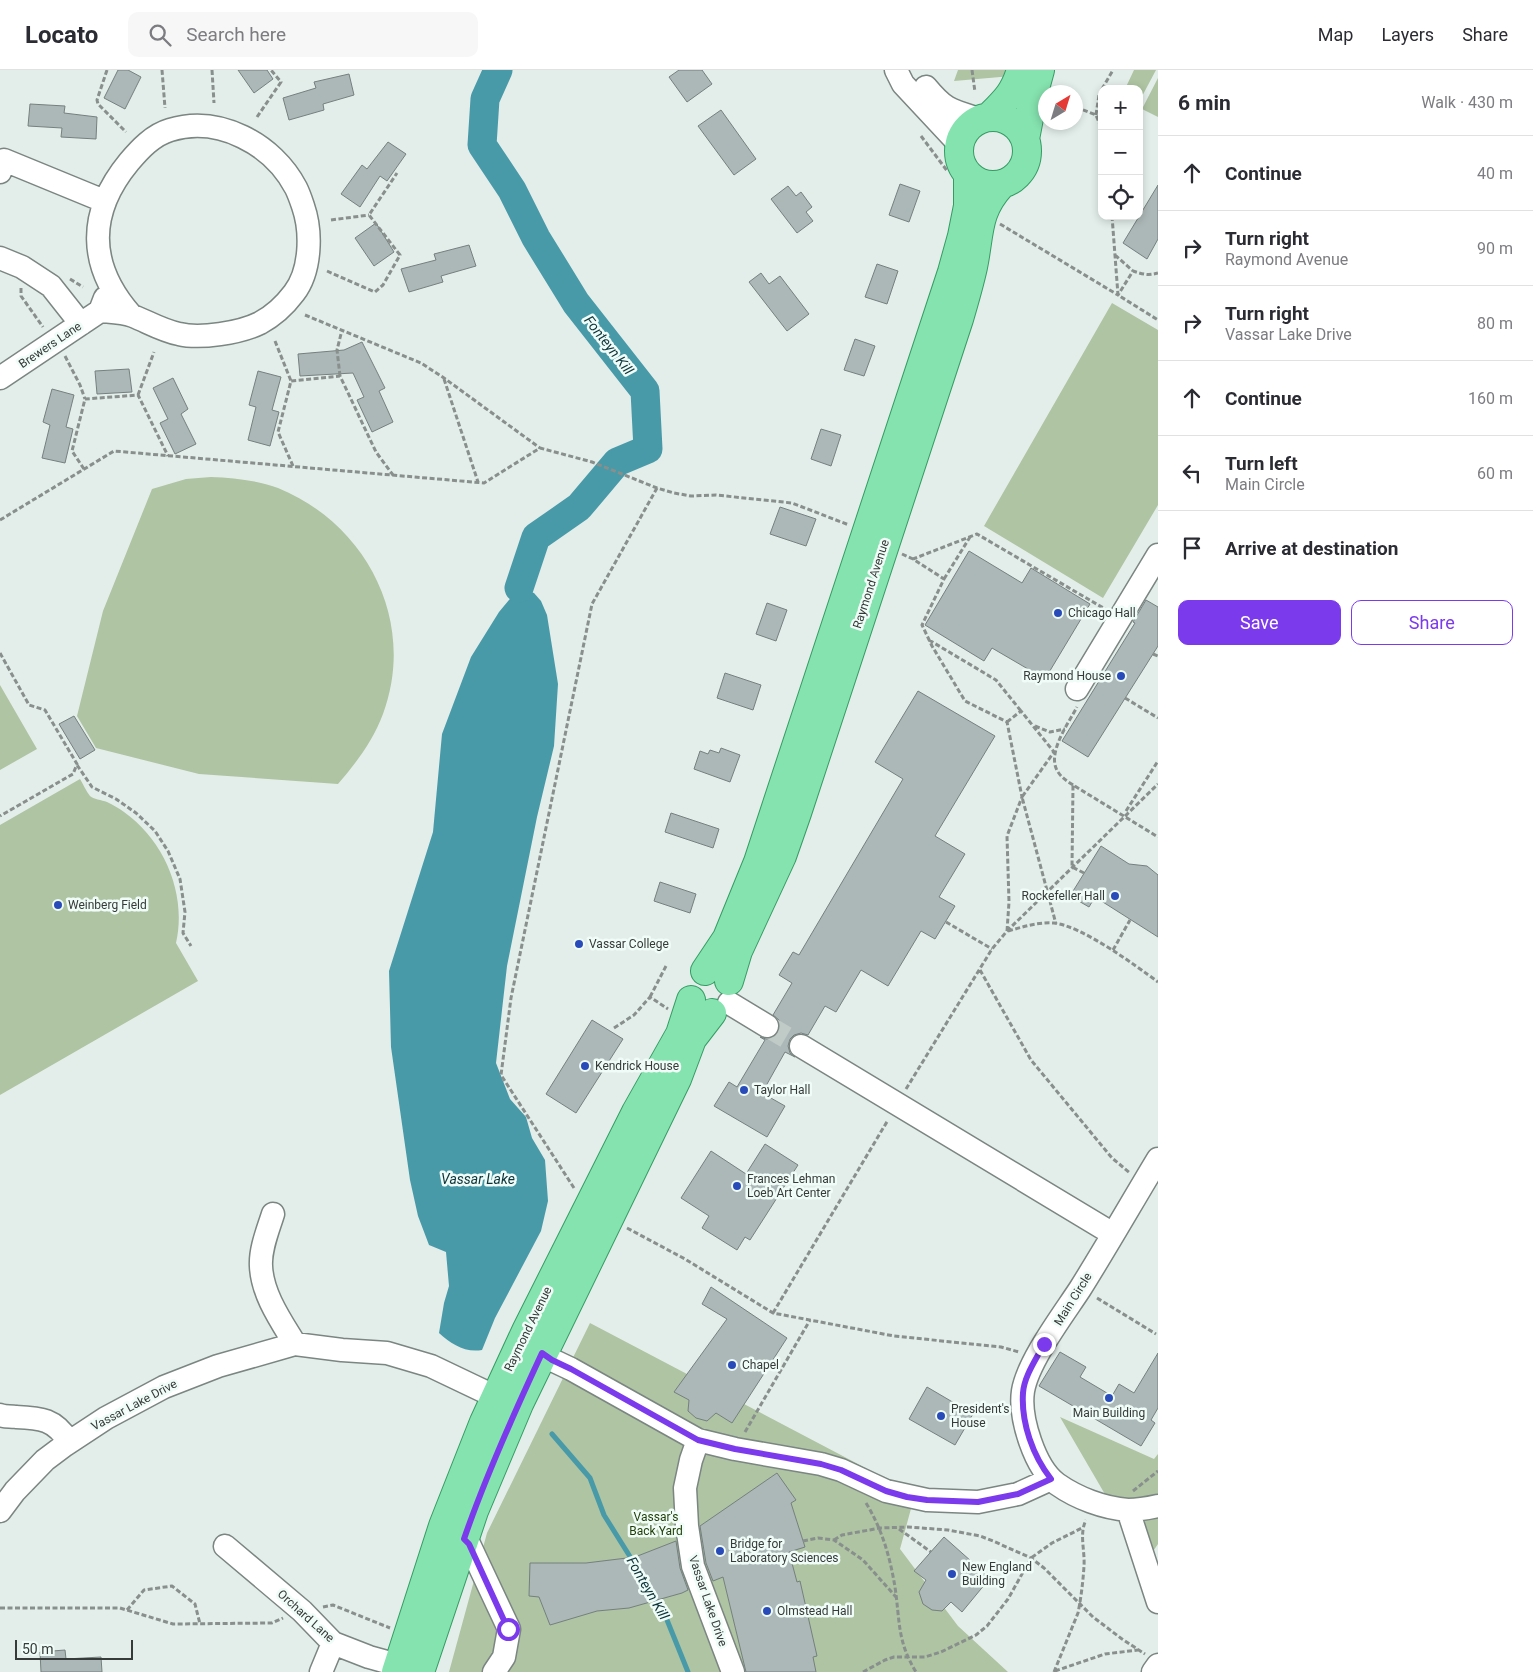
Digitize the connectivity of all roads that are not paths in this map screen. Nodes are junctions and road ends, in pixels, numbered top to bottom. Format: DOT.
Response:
graph roads {
  1 [pos="896,70"];
  2 [pos="911,70"];
  3 [pos="1021,70"];
  4 [pos="1040,70"];
  5 [pos="984,118"];
  6 [pos="1025,139"];
  7 [pos="959,144"];
  8 [pos="0,172"];
  9 [pos="960,176"];
  10 [pos="1001,185"];
  11 [pos="104,201"];
  12 [pos="0,258"];
  13 [pos="107,282"];
  14 [pos="100,311"];
  15 [pos="131,315"];
  16 [pos="81,324"];
  17 [pos="0,378"];
  18 [pos="1158,556"];
  19 [pos="1077,689"];
  20 [pos="707,997"];
  21 [pos="767,1026"];
  22 [pos="801,1046"];
  23 [pos="1158,1159"];
  24 [pos="620,1170"];
  25 [pos="273,1214"];
  26 [pos="1113,1234"];
  27 [pos="294,1344"];
  28 [pos="542,1353"];
  29 [pos="496,1397"];
  30 [pos="0,1415"];
  31 [pos="698,1440"];
  32 [pos="69,1442"];
  33 [pos="1051,1479"];
  34 [pos="1130,1501"];
  35 [pos="1158,1506"];
  36 [pos="0,1511"];
  37 [pos="454,1532"];
  38 [pos="226,1546"];
  39 [pos="1158,1602"];
  40 [pos="333,1643"];
  41 [pos="1158,1665"];
  42 [pos="404,1670"];
  43 [pos="321,1672"];
  44 [pos="494,1672"];
  45 [pos="733,1672"];
  46 [pos="1153,1672"];
  1 -- 7 [label="street"];
  2 -- 5 [label="street"];
  3 -- 5 [label="main road"];
  4 -- 6 [label="main road"];
  5 -- 6 [label="main road"];
  5 -- 7 [label="main road"];
  6 -- 10 [label="main road"];
  7 -- 9 [label="main road"];
  8 -- 11 [label="street"];
  9 -- 10 [label="main road"];
  9 -- 20 [label="main road, Raymond Avenue"];
  10 -- 20 [label="main road, Raymond Avenue"];
  11 -- 13 [label="street"];
  11 -- 15 [label="street"];
  12 -- 16 [label="street"];
  13 -- 14 [label="street"];
  13 -- 15 [label="street"];
  14 -- 15 [label="street"];
  14 -- 16 [label="street, Brewers Lane"];
  16 -- 17 [label="street, Brewers Lane"];
  18 -- 19 [label="street"];
  20 -- 21 [label="street"];
  20 -- 24 [label="main road, Raymond Avenue"];
  22 -- 26 [label="street"];
  23 -- 26 [label="street, Main Circle"];
  24 -- 28 [label="main road, Raymond Avenue"];
  24 -- 29 [label="main road, Raymond Avenue"];
  25 -- 27 [label="street"];
  26 -- 33 [label="street, Main Circle"];
  27 -- 29 [label="street, Vassar Lake Drive"];
  27 -- 32 [label="street, Vassar Lake Drive"];
  28 -- 31 [label="street"];
  28 -- 37 [label="main road, Raymond Avenue"];
  29 -- 37 [label="main road, Raymond Avenue"];
  30 -- 32 [label="street"];
  31 -- 33 [label="street"];
  31 -- 45 [label="street, Vassar Lake Drive"];
  32 -- 36 [label="street, Vassar Lake Drive"];
  33 -- 34 [label="street, Main Circle"];
  34 -- 35 [label="street, Main Circle"];
  34 -- 39 [label="street"];
  37 -- 42 [label="main road, Raymond Avenue"];
  37 -- 44 [label="street"];
  38 -- 40 [label="street, Orchard Lane"];
  40 -- 42 [label="street, Orchard Lane"];
  40 -- 43 [label="street"];
  41 -- 46 [label="street"];
}
